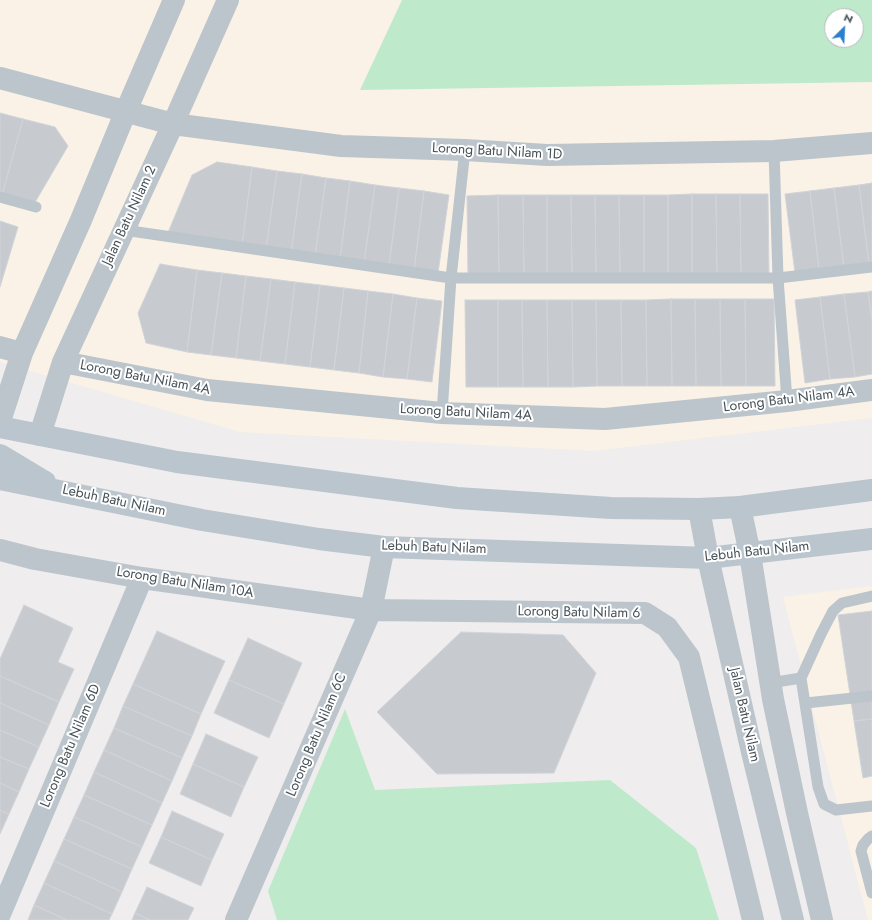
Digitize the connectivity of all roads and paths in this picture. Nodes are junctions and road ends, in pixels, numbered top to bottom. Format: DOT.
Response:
graph roads {
  1 [pos="174,0"];
  2 [pos="228,0"];
  3 [pos="0,78"];
  4 [pos="126,111"];
  5 [pos="173,124"];
  6 [pos="872,143"];
  7 [pos="465,150"];
  8 [pos="774,151"];
  9 [pos="0,196"];
  10 [pos="36,206"];
  11 [pos="124,230"];
  12 [pos="872,267"];
  13 [pos="452,278"];
  14 [pos="778,278"];
  15 [pos="0,347"];
  16 [pos="22,353"];
  17 [pos="63,362"];
  18 [pos="872,390"];
  19 [pos="787,401"];
  20 [pos="442,413"];
  21 [pos="0,421"];
  22 [pos="0,427"];
  23 [pos="40,435"];
  24 [pos="0,455"];
  25 [pos="0,479"];
  26 [pos="60,490"];
  27 [pos="872,490"];
  28 [pos="740,507"];
  29 [pos="699,509"];
  30 [pos="872,539"];
  31 [pos="384,547"];
  32 [pos="0,550"];
  33 [pos="750,554"];
  34 [pos="708,558"];
  35 [pos="142,578"];
  36 [pos="872,596"];
  37 [pos="371,610"];
  38 [pos="801,678"];
  39 [pos="770,683"];
  40 [pos="872,696"];
  41 [pos="806,703"];
  42 [pos="872,806"];
  43 [pos="872,836"];
  44 [pos="872,893"];
  45 [pos="0,914"];
  46 [pos="790,918"];
  47 [pos="236,920"];
  48 [pos="753,920"];
  49 [pos="822,920"];
  1 -- 4 [label="street"];
  2 -- 5 [label="street, Jalan Batu Nilam 2"];
  3 -- 4 [label="street, Lorong Batu Nilam 1D"];
  4 -- 5 [label="street, Lorong Batu Nilam 1D"];
  4 -- 16 [label="street"];
  5 -- 7 [label="street, Lorong Batu Nilam 1D"];
  5 -- 11 [label="street, Jalan Batu Nilam 2"];
  6 -- 8 [label="street, Lorong Batu Nilam 1D"];
  7 -- 8 [label="street, Lorong Batu Nilam 1D"];
  7 -- 13 [label="lane"];
  8 -- 14 [label="lane"];
  9 -- 10 [label="lane"];
  11 -- 13 [label="lane"];
  11 -- 17 [label="street, Jalan Batu Nilam 2"];
  12 -- 14 [label="lane"];
  13 -- 14 [label="lane"];
  13 -- 20 [label="lane"];
  14 -- 19 [label="lane"];
  15 -- 16 [label="street"];
  16 -- 21 [label="street"];
  17 -- 20 [label="street, Lorong Batu Nilam 4A"];
  17 -- 23 [label="street, Jalan Batu Nilam 2"];
  18 -- 19 [label="street, Lorong Batu Nilam 4A"];
  19 -- 20 [label="street, Lorong Batu Nilam 4A"];
  22 -- 23 [label="main road"];
  23 -- 29 [label="main road"];
  24 -- 26 [label="main road"];
  25 -- 26 [label="main road, Lebuh Batu Nilam"];
  26 -- 31 [label="main road, Lebuh Batu Nilam"];
  27 -- 28 [label="main road"];
  28 -- 29 [label="main road"];
  28 -- 33 [label="street"];
  29 -- 34 [label="street, Jalan Batu Nilam"];
  30 -- 33 [label="main road, Lebuh Batu Nilam"];
  31 -- 34 [label="main road, Lebuh Batu Nilam"];
  31 -- 37 [label="street, Lorong Batu Nilam 6C"];
  32 -- 35 [label="street, Lorong Batu Nilam 10A"];
  33 -- 34 [label="main road, Lebuh Batu Nilam"];
  33 -- 39 [label="street"];
  34 -- 46 [label="street, Jalan Batu Nilam"];
  35 -- 37 [label="street, Lorong Batu Nilam 10A"];
  35 -- 45 [label="street, Lorong Batu Nilam 6D"];
  36 -- 38 [label="lane"];
  37 -- 47 [label="street, Lorong Batu Nilam 6C"];
  37 -- 48 [label="street, Lorong Batu Nilam 6"];
  38 -- 39 [label="lane"];
  38 -- 41 [label="lane"];
  39 -- 49 [label="street"];
  40 -- 41 [label="lane"];
  41 -- 42 [label="lane"];
  43 -- 44 [label="lane"];
}
